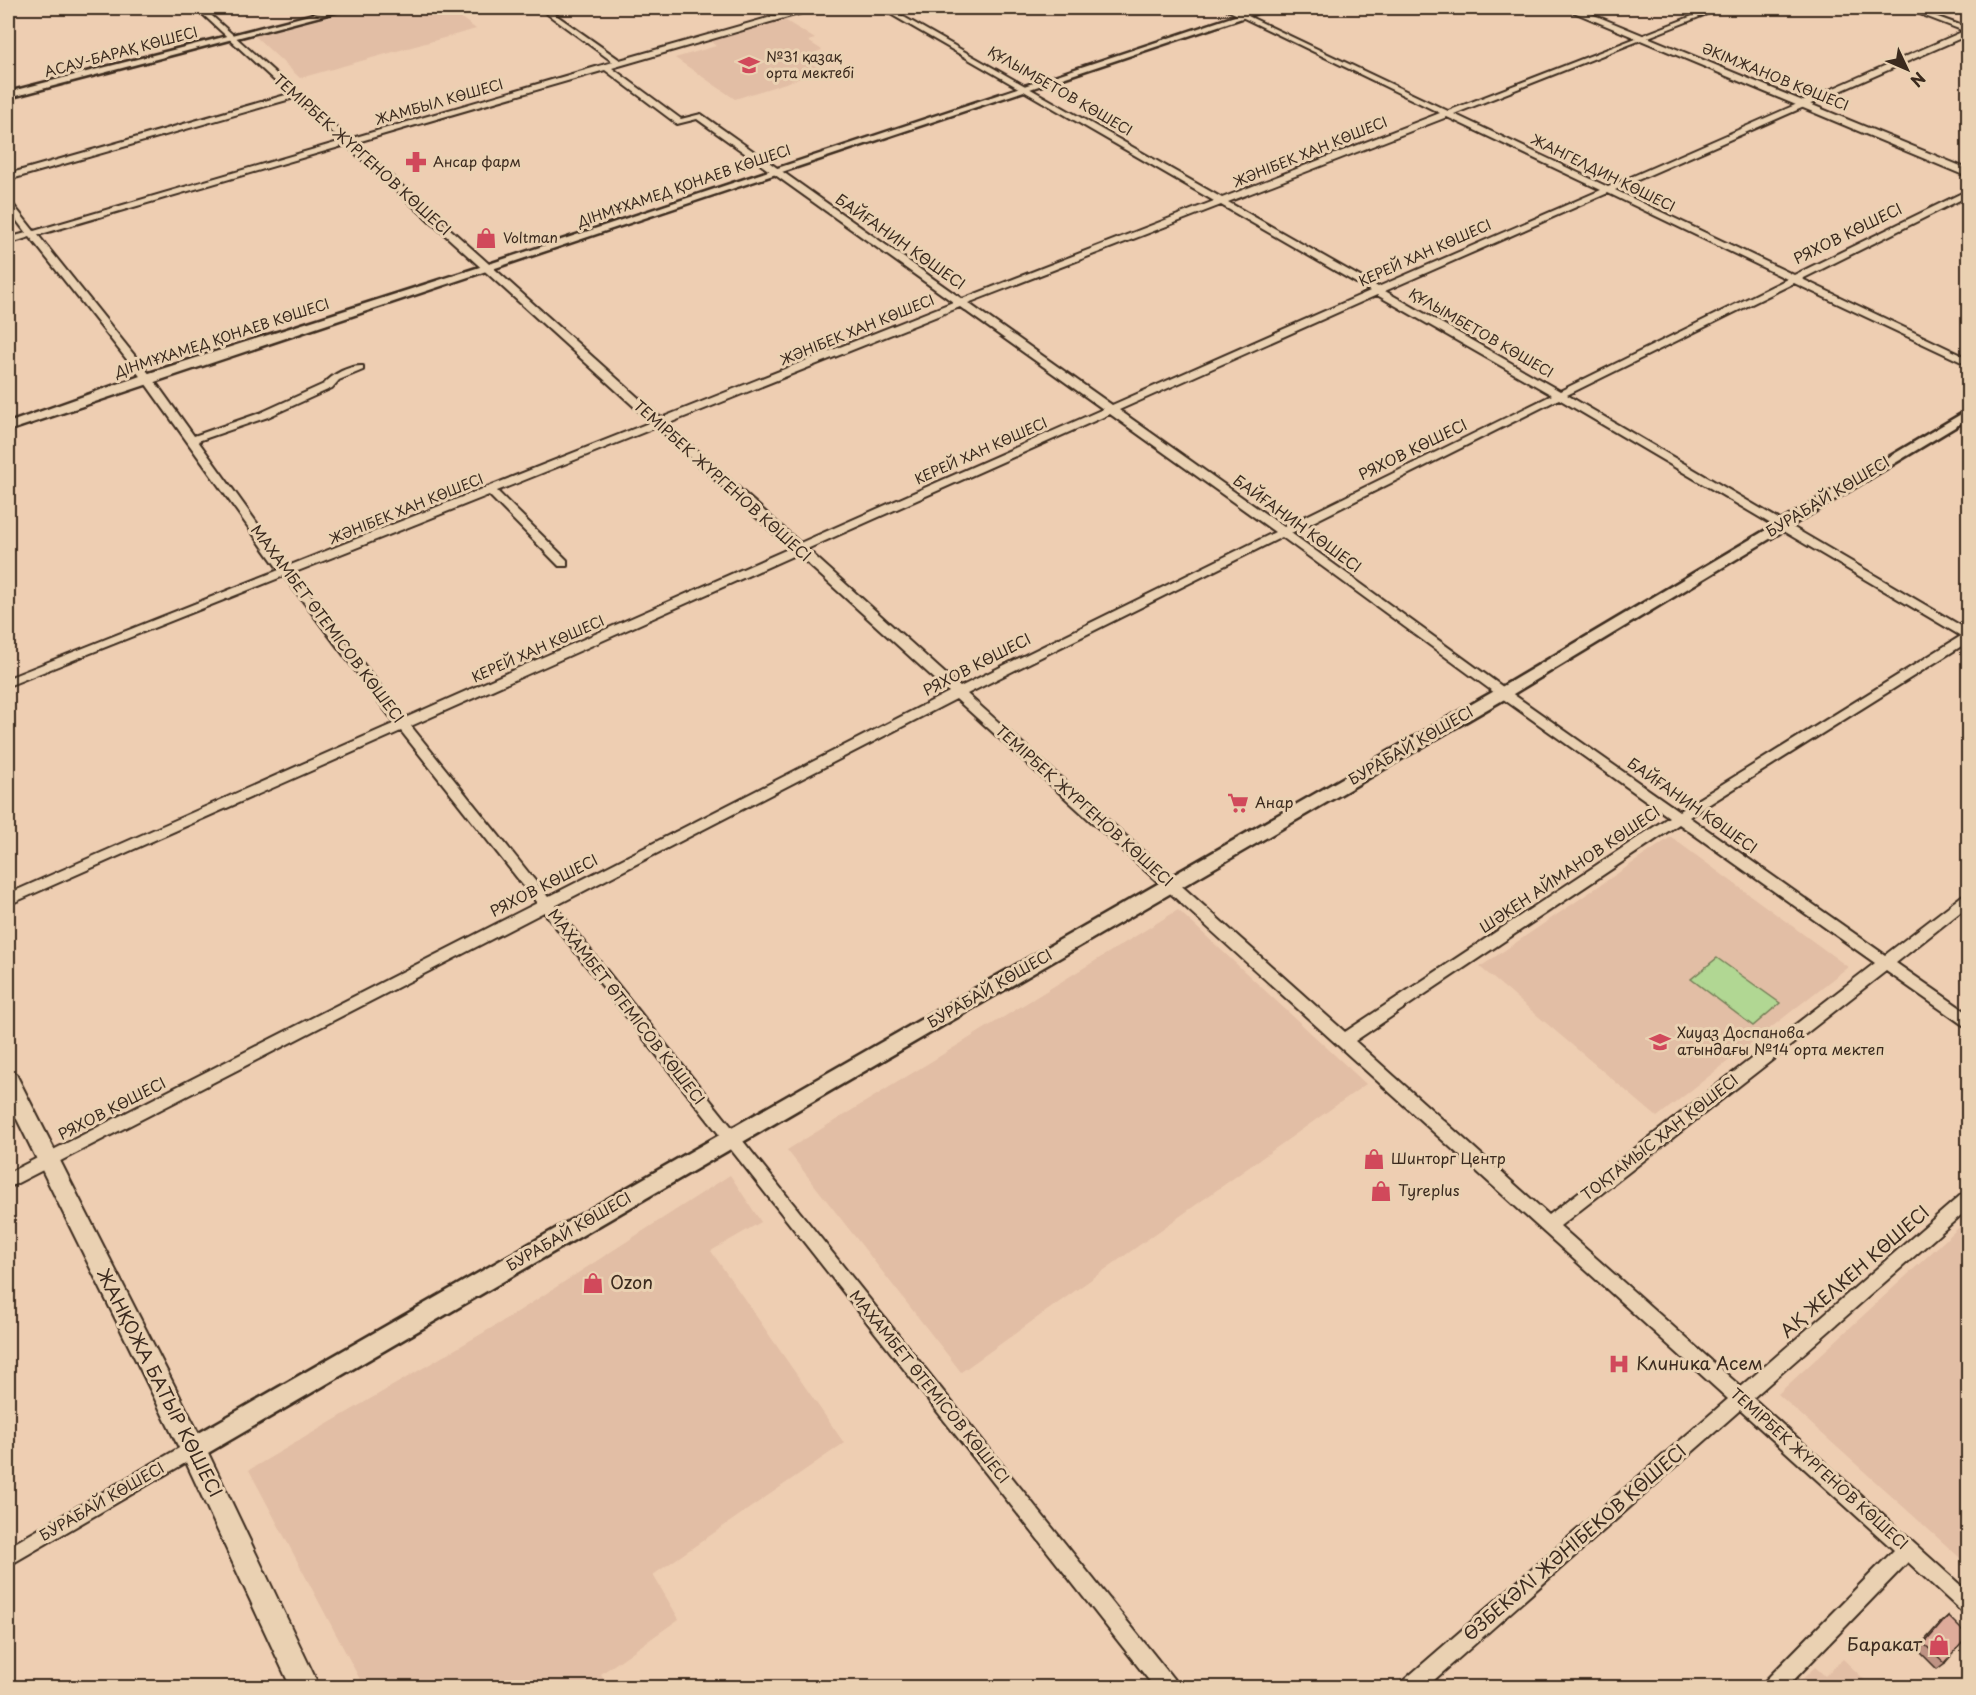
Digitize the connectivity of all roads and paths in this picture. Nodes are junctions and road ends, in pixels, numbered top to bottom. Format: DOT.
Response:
graph roads {
  1 [pos="199,8"];
  2 [pos="346,8"];
  3 [pos="542,8"];
  4 [pos="809,8"];
  5 [pos="883,8"];
  6 [pos="1226,8"];
  7 [pos="1267,8"];
  8 [pos="1569,8"];
  9 [pos="1719,8"];
  10 [pos="1908,8"];
  11 [pos="1243,15"];
  12 [pos="1968,31"];
  13 [pos="232,37"];
  14 [pos="1642,38"];
  15 [pos="619,63"];
  16 [pos="606,67"];
  17 [pos="1026,88"];
  18 [pos="295,95"];
  19 [pos="8,96"];
  20 [pos="1803,104"];
  21 [pos="1446,112"];
  22 [pos="347,142"];
  23 [pos="774,171"];
  24 [pos="1968,173"];
  25 [pos="8,177"];
  26 [pos="1606,190"];
  27 [pos="1968,193"];
  28 [pos="1222,202"];
  29 [pos="8,204"];
  30 [pos="30,234"];
  31 [pos="8,241"];
  32 [pos="487,268"];
  33 [pos="1794,280"];
  34 [pos="1378,291"];
  35 [pos="960,303"];
  36 [pos="1968,363"];
  37 [pos="359,368"];
  38 [pos="147,378"];
  39 [pos="1561,396"];
  40 [pos="1109,410"];
  41 [pos="1968,414"];
  42 [pos="659,424"];
  43 [pos="8,427"];
  44 [pos="192,440"];
  45 [pos="490,490"];
  46 [pos="1781,525"];
  47 [pos="1283,532"];
  48 [pos="797,549"];
  49 [pos="563,563"];
  50 [pos="286,571"];
  51 [pos="1968,636"];
  52 [pos="8,682"];
  53 [pos="958,693"];
  54 [pos="1503,693"];
  55 [pos="404,726"];
  56 [pos="1681,816"];
  57 [pos="1170,884"];
  58 [pos="1968,899"];
  59 [pos="8,900"];
  60 [pos="545,904"];
  61 [pos="1886,962"];
  62 [pos="1968,1021"];
  63 [pos="1346,1039"];
  64 [pos="8,1080"];
  65 [pos="730,1139"];
  66 [pos="47,1161"];
  67 [pos="8,1181"];
  68 [pos="1968,1199"];
  69 [pos="1550,1224"];
  70 [pos="1740,1398"];
  71 [pos="193,1449"];
  72 [pos="1908,1549"];
  73 [pos="8,1557"];
  74 [pos="1968,1604"];
  75 [pos="306,1688"];
  76 [pos="1168,1688"];
  77 [pos="1410,1688"];
  78 [pos="1772,1688"];
  1 -- 13 [label="street, ТЕМІРБЕК ЖҮРГЕНОВ КӨШЕСІ"];
  2 -- 13 [label="street, АСАУ-БАРАҚ КӨШЕСІ"];
  3 -- 15 [label="street"];
  4 -- 15 [label="street, ЖАМБЫЛ КӨШЕСІ"];
  5 -- 17 [label="street, ҚҰЛЫМБЕТОВ КӨШЕСІ"];
  6 -- 11 [label="street, ЖАНГЕЛДИН КӨШЕСІ"];
  7 -- 11 [label="street, ДІНМҰХАМЕД ҚОНАЕВ КӨШЕСІ"];
  8 -- 14 [label="main road, ӘКІМЖАНОВ КӨШЕСІ"];
  9 -- 14 [label="street, ЖӘНІБЕК ХАН КӨШЕСІ"];
  10 -- 12 [label="street"];
  11 -- 17 [label="street, ДІНМҰХАМЕД ҚОНАЕВ КӨШЕСІ"];
  11 -- 21 [label="street, ЖАНГЕЛДИН КӨШЕСІ"];
  12 -- 20 [label="street, КЕРЕЙ ХАН КӨШЕСІ"];
  13 -- 18 [label="street, ТЕМІРБЕК ЖҮРГЕНОВ КӨШЕСІ"];
  13 -- 19 [label="street, АСАУ-БАРАҚ КӨШЕСІ"];
  14 -- 20 [label="main road, ӘКІМЖАНОВ КӨШЕСІ"];
  14 -- 21 [label="street, ЖӘНІБЕК ХАН КӨШЕСІ"];
  15 -- 16 [label="street, ЖАМБЫЛ КӨШЕСІ"];
  16 -- 22 [label="street, ЖАМБЫЛ КӨШЕСІ"];
  16 -- 23 [label="street, БАЙҒАНИН КӨШЕСІ"];
  17 -- 23 [label="street, ДІНМҰХАМЕД ҚОНАЕВ КӨШЕСІ"];
  17 -- 28 [label="street, ҚҰЛЫМБЕТОВ КӨШЕСІ"];
  18 -- 22 [label="street, ТЕМІРБЕК ЖҮРГЕНОВ КӨШЕСІ"];
  18 -- 25 [label="street"];
  20 -- 24 [label="main road, ӘКІМЖАНОВ КӨШЕСІ"];
  20 -- 26 [label="street, КЕРЕЙ ХАН КӨШЕСІ"];
  21 -- 26 [label="street, ЖАНГЕЛДИН КӨШЕСІ"];
  21 -- 28 [label="street, ЖӘНІБЕК ХАН КӨШЕСІ"];
  22 -- 30 [label="street, ЖАМБЫЛ КӨШЕСІ"];
  22 -- 32 [label="street, ТЕМІРБЕК ЖҮРГЕНОВ КӨШЕСІ"];
  23 -- 32 [label="street, ДІНМҰХАМЕД ҚОНАЕВ КӨШЕСІ"];
  23 -- 35 [label="street, БАЙҒАНИН КӨШЕСІ"];
  26 -- 33 [label="street, ЖАНГЕЛДИН КӨШЕСІ"];
  26 -- 34 [label="street, КЕРЕЙ ХАН КӨШЕСІ"];
  27 -- 33 [label="street, РЯХОВ КӨШЕСІ"];
  28 -- 34 [label="street, ҚҰЛЫМБЕТОВ КӨШЕСІ"];
  28 -- 35 [label="street, ЖӘНІБЕК ХАН КӨШЕСІ"];
  29 -- 30 [label="street, МАХАМБЕТ ӨТЕМІСОВ КӨШЕСІ"];
  30 -- 31 [label="street, ЖАМБЫЛ КӨШЕСІ"];
  30 -- 38 [label="street, МАХАМБЕТ ӨТЕМІСОВ КӨШЕСІ"];
  32 -- 38 [label="street, ДІНМҰХАМЕД ҚОНАЕВ КӨШЕСІ"];
  32 -- 42 [label="street, ТЕМІРБЕК ЖҮРГЕНОВ КӨШЕСІ"];
  33 -- 36 [label="street, ЖАНГЕЛДИН КӨШЕСІ"];
  33 -- 39 [label="street, РЯХОВ КӨШЕСІ"];
  34 -- 39 [label="street, ҚҰЛЫМБЕТОВ КӨШЕСІ"];
  34 -- 40 [label="street, КЕРЕЙ ХАН КӨШЕСІ"];
  35 -- 40 [label="street, БАЙҒАНИН КӨШЕСІ"];
  35 -- 42 [label="street, ЖӘНІБЕК ХАН КӨШЕСІ"];
  37 -- 44 [label="street"];
  38 -- 43 [label="street, ДІНМҰХАМЕД ҚОНАЕВ КӨШЕСІ"];
  38 -- 44 [label="street, МАХАМБЕТ ӨТЕМІСОВ КӨШЕСІ"];
  39 -- 46 [label="street, ҚҰЛЫМБЕТОВ КӨШЕСІ"];
  39 -- 47 [label="street, РЯХОВ КӨШЕСІ"];
  40 -- 47 [label="street, БАЙҒАНИН КӨШЕСІ"];
  40 -- 48 [label="street, КЕРЕЙ ХАН КӨШЕСІ"];
  41 -- 46 [label="street, БУРАБАЙ КӨШЕСІ"];
  42 -- 45 [label="street, ЖӘНІБЕК ХАН КӨШЕСІ"];
  42 -- 48 [label="street, ТЕМІРБЕК ЖҮРГЕНОВ КӨШЕСІ"];
  44 -- 50 [label="street, МАХАМБЕТ ӨТЕМІСОВ КӨШЕСІ"];
  45 -- 49 [label="street"];
  45 -- 50 [label="street, ЖӘНІБЕК ХАН КӨШЕСІ"];
  46 -- 51 [label="street, ҚҰЛЫМБЕТОВ КӨШЕСІ"];
  46 -- 54 [label="street, БУРАБАЙ КӨШЕСІ"];
  47 -- 53 [label="street, РЯХОВ КӨШЕСІ"];
  47 -- 54 [label="street, БАЙҒАНИН КӨШЕСІ"];
  48 -- 53 [label="street, ТЕМІРБЕК ЖҮРГЕНОВ КӨШЕСІ"];
  48 -- 55 [label="street, КЕРЕЙ ХАН КӨШЕСІ"];
  50 -- 52 [label="street, ЖӘНІБЕК ХАН КӨШЕСІ"];
  50 -- 55 [label="street, МАХАМБЕТ ӨТЕМІСОВ КӨШЕСІ"];
  51 -- 56 [label="street, ШӘКЕН АЙМАНОВ КӨШЕСІ"];
  53 -- 57 [label="street, ТЕМІРБЕК ЖҮРГЕНОВ КӨШЕСІ"];
  53 -- 60 [label="street, РЯХОВ КӨШЕСІ"];
  54 -- 56 [label="street, БАЙҒАНИН КӨШЕСІ"];
  54 -- 57 [label="street, БУРАБАЙ КӨШЕСІ"];
  55 -- 59 [label="street, КЕРЕЙ ХАН КӨШЕСІ"];
  55 -- 60 [label="street, МАХАМБЕТ ӨТЕМІСОВ КӨШЕСІ"];
  56 -- 61 [label="street, БАЙҒАНИН КӨШЕСІ"];
  56 -- 63 [label="street, ШӘКЕН АЙМАНОВ КӨШЕСІ"];
  57 -- 63 [label="street, ТЕМІРБЕК ЖҮРГЕНОВ КӨШЕСІ"];
  57 -- 65 [label="street, БУРАБАЙ КӨШЕСІ"];
  58 -- 61 [label="street, ТОҚТАМЫС ХАН КӨШЕСІ"];
  60 -- 65 [label="street, МАХАМБЕТ ӨТЕМІСОВ КӨШЕСІ"];
  60 -- 66 [label="street, РЯХОВ КӨШЕСІ"];
  61 -- 62 [label="street, БАЙҒАНИН КӨШЕСІ"];
  61 -- 69 [label="street, ТОҚТАМЫС ХАН КӨШЕСІ"];
  63 -- 69 [label="street, ТЕМІРБЕК ЖҮРГЕНОВ КӨШЕСІ"];
  64 -- 66 [label="main road, ЖАНҚОЖА БАТЫР КӨШЕСІ"];
  65 -- 71 [label="street, БУРАБАЙ КӨШЕСІ"];
  65 -- 76 [label="street, МАХАМБЕТ ӨТЕМІСОВ КӨШЕСІ"];
  66 -- 67 [label="street, РЯХОВ КӨШЕСІ"];
  66 -- 71 [label="main road, ЖАНҚОЖА БАТЫР КӨШЕСІ"];
  68 -- 70 [label="street, АҚ ЖЕЛКЕН КӨШЕСІ"];
  69 -- 70 [label="street, ТЕМІРБЕК ЖҮРГЕНОВ КӨШЕСІ"];
  70 -- 72 [label="street, ТЕМІРБЕК ЖҮРГЕНОВ КӨШЕСІ"];
  70 -- 77 [label="street, ӨЗБЕКӘЛІ ЖӘНІБЕКОВ КӨШЕСІ"];
  71 -- 73 [label="street, БУРАБАЙ КӨШЕСІ"];
  71 -- 75 [label="main road, ЖАНҚОЖА БАТЫР КӨШЕСІ"];
  72 -- 74 [label="street, ТЕМІРБЕК ЖҮРГЕНОВ КӨШЕСІ"];
  72 -- 78 [label="street"];
}
